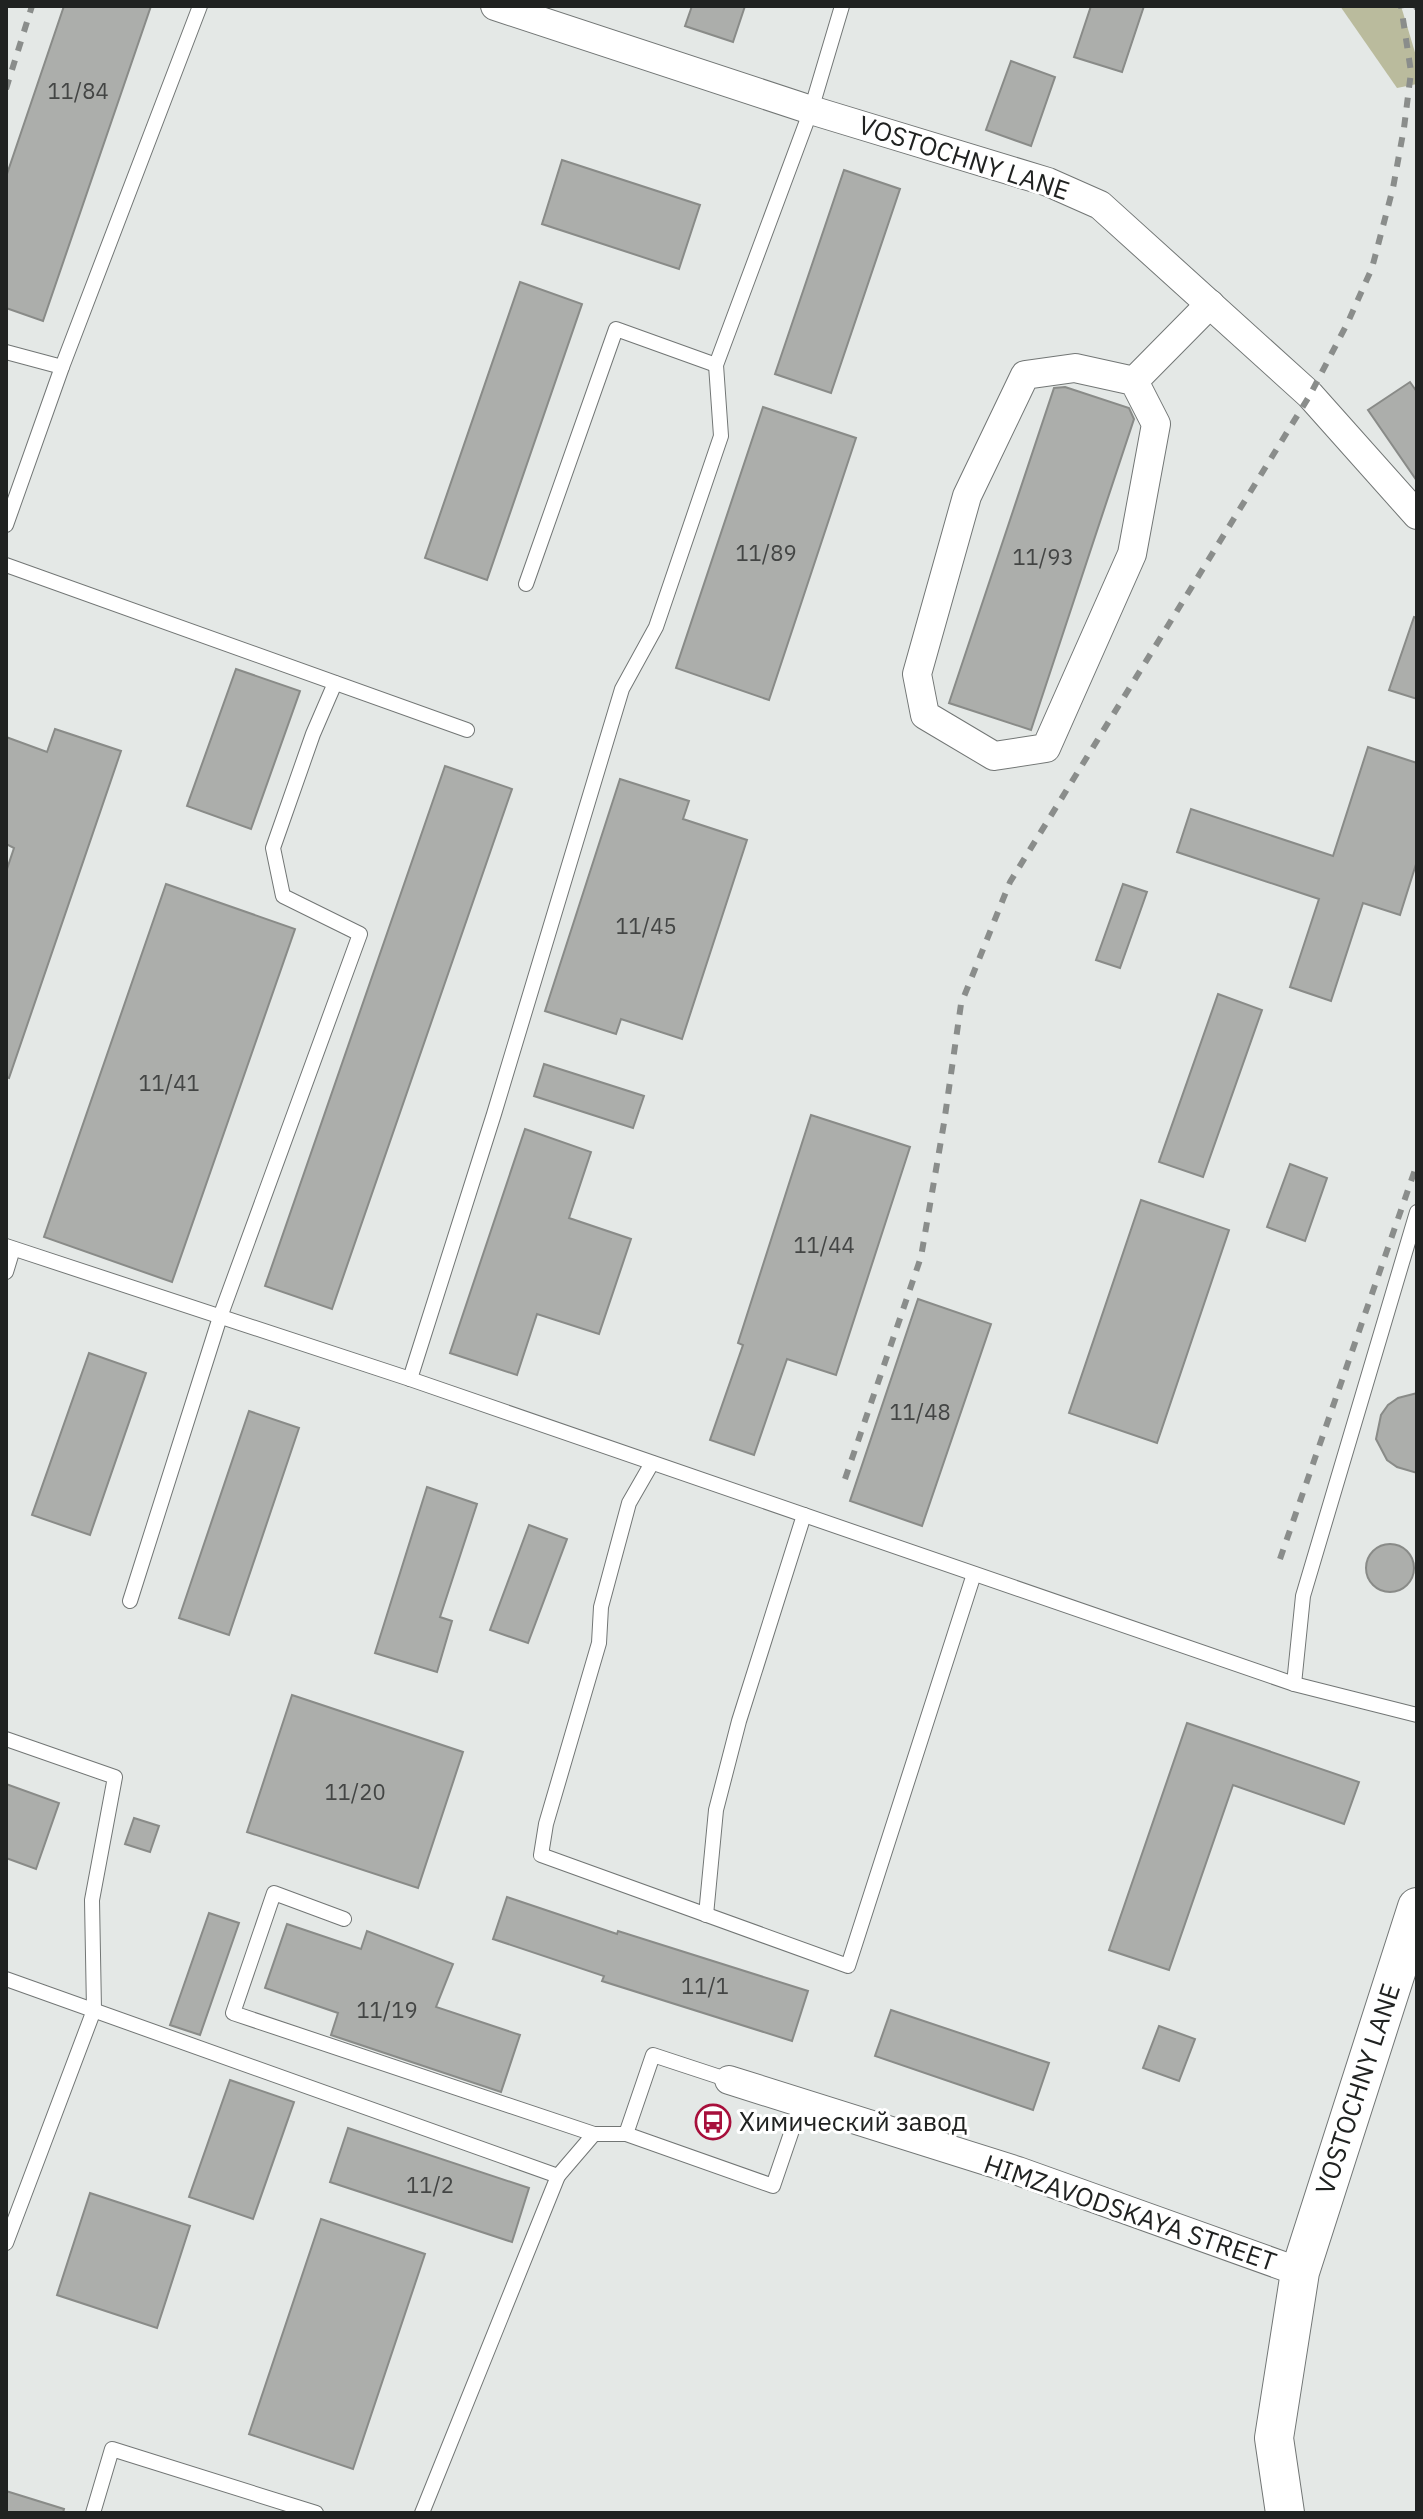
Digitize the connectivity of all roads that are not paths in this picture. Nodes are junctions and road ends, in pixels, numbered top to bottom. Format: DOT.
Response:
graph roads {
  1 [pos="200,6"];
  2 [pos="495,6"];
  3 [pos="842,6"];
  4 [pos="811,110"];
  5 [pos="1210,304"];
  6 [pos="6,352"];
  7 [pos="716,365"];
  8 [pos="62,367"];
  9 [pos="1134,381"];
  10 [pos="1417,515"];
  11 [pos="6,525"];
  12 [pos="6,565"];
  13 [pos="526,584"];
  14 [pos="335,683"];
  15 [pos="467,730"];
  16 [pos="1417,1212"];
  17 [pos="10,1247"];
  18 [pos="6,1272"];
  19 [pos="220,1317"];
  20 [pos="410,1379"];
  21 [pos="652,1463"];
  22 [pos="804,1515"];
  23 [pos="974,1574"];
  24 [pos="130,1601"];
  25 [pos="1294,1684"];
  26 [pos="1417,1715"];
  27 [pos="6,1739"];
  28 [pos="1417,1907"];
  29 [pos="706,1915"];
  30 [pos="344,1919"];
  31 [pos="1403,1973"];
  32 [pos="6,1979"];
  33 [pos="94,2010"];
  34 [pos="729,2080"];
  35 [pos="801,2104"];
  36 [pos="594,2134"];
  37 [pos="626,2134"];
  38 [pos="558,2176"];
  39 [pos="6,2243"];
  40 [pos="1300,2272"];
  41 [pos="93,2513"];
  42 [pos="316,2513"];
  43 [pos="422,2513"];
  44 [pos="1285,2513"];
  1 -- 8 [label="lane"];
  2 -- 4 [label="street, VOSTOCHNY LANE"];
  3 -- 4 [label="lane"];
  4 -- 5 [label="street, VOSTOCHNY LANE"];
  4 -- 7 [label="lane"];
  5 -- 9 [label="street"];
  5 -- 10 [label="street, VOSTOCHNY LANE"];
  6 -- 8 [label="lane"];
  7 -- 13 [label="lane"];
  7 -- 20 [label="lane"];
  8 -- 11 [label="lane"];
  9 -- 9 [label="street"];
  12 -- 14 [label="lane"];
  14 -- 15 [label="lane"];
  14 -- 19 [label="lane"];
  16 -- 25 [label="lane"];
  17 -- 18 [label="lane"];
  17 -- 19 [label="lane"];
  19 -- 20 [label="lane"];
  19 -- 24 [label="lane"];
  20 -- 21 [label="lane"];
  21 -- 22 [label="lane"];
  21 -- 29 [label="lane"];
  22 -- 23 [label="lane"];
  22 -- 29 [label="lane"];
  23 -- 25 [label="lane"];
  23 -- 29 [label="lane"];
  25 -- 26 [label="lane"];
  27 -- 33 [label="lane"];
  28 -- 31 [label="street, VOSTOCHNY LANE"];
  30 -- 36 [label="lane"];
  31 -- 40 [label="street, VOSTOCHNY LANE"];
  32 -- 33 [label="lane"];
  33 -- 38 [label="lane"];
  33 -- 39 [label="lane"];
  34 -- 35 [label="street, HIMZAVODSKAYA STREET"];
  34 -- 37 [label="lane"];
  35 -- 37 [label="lane"];
  35 -- 40 [label="street, HIMZAVODSKAYA STREET"];
  36 -- 37 [label="lane"];
  36 -- 38 [label="lane"];
  38 -- 43 [label="lane"];
  40 -- 44 [label="street, HIMZAVODSKAYA STREET"];
  41 -- 42 [label="lane"];
}
